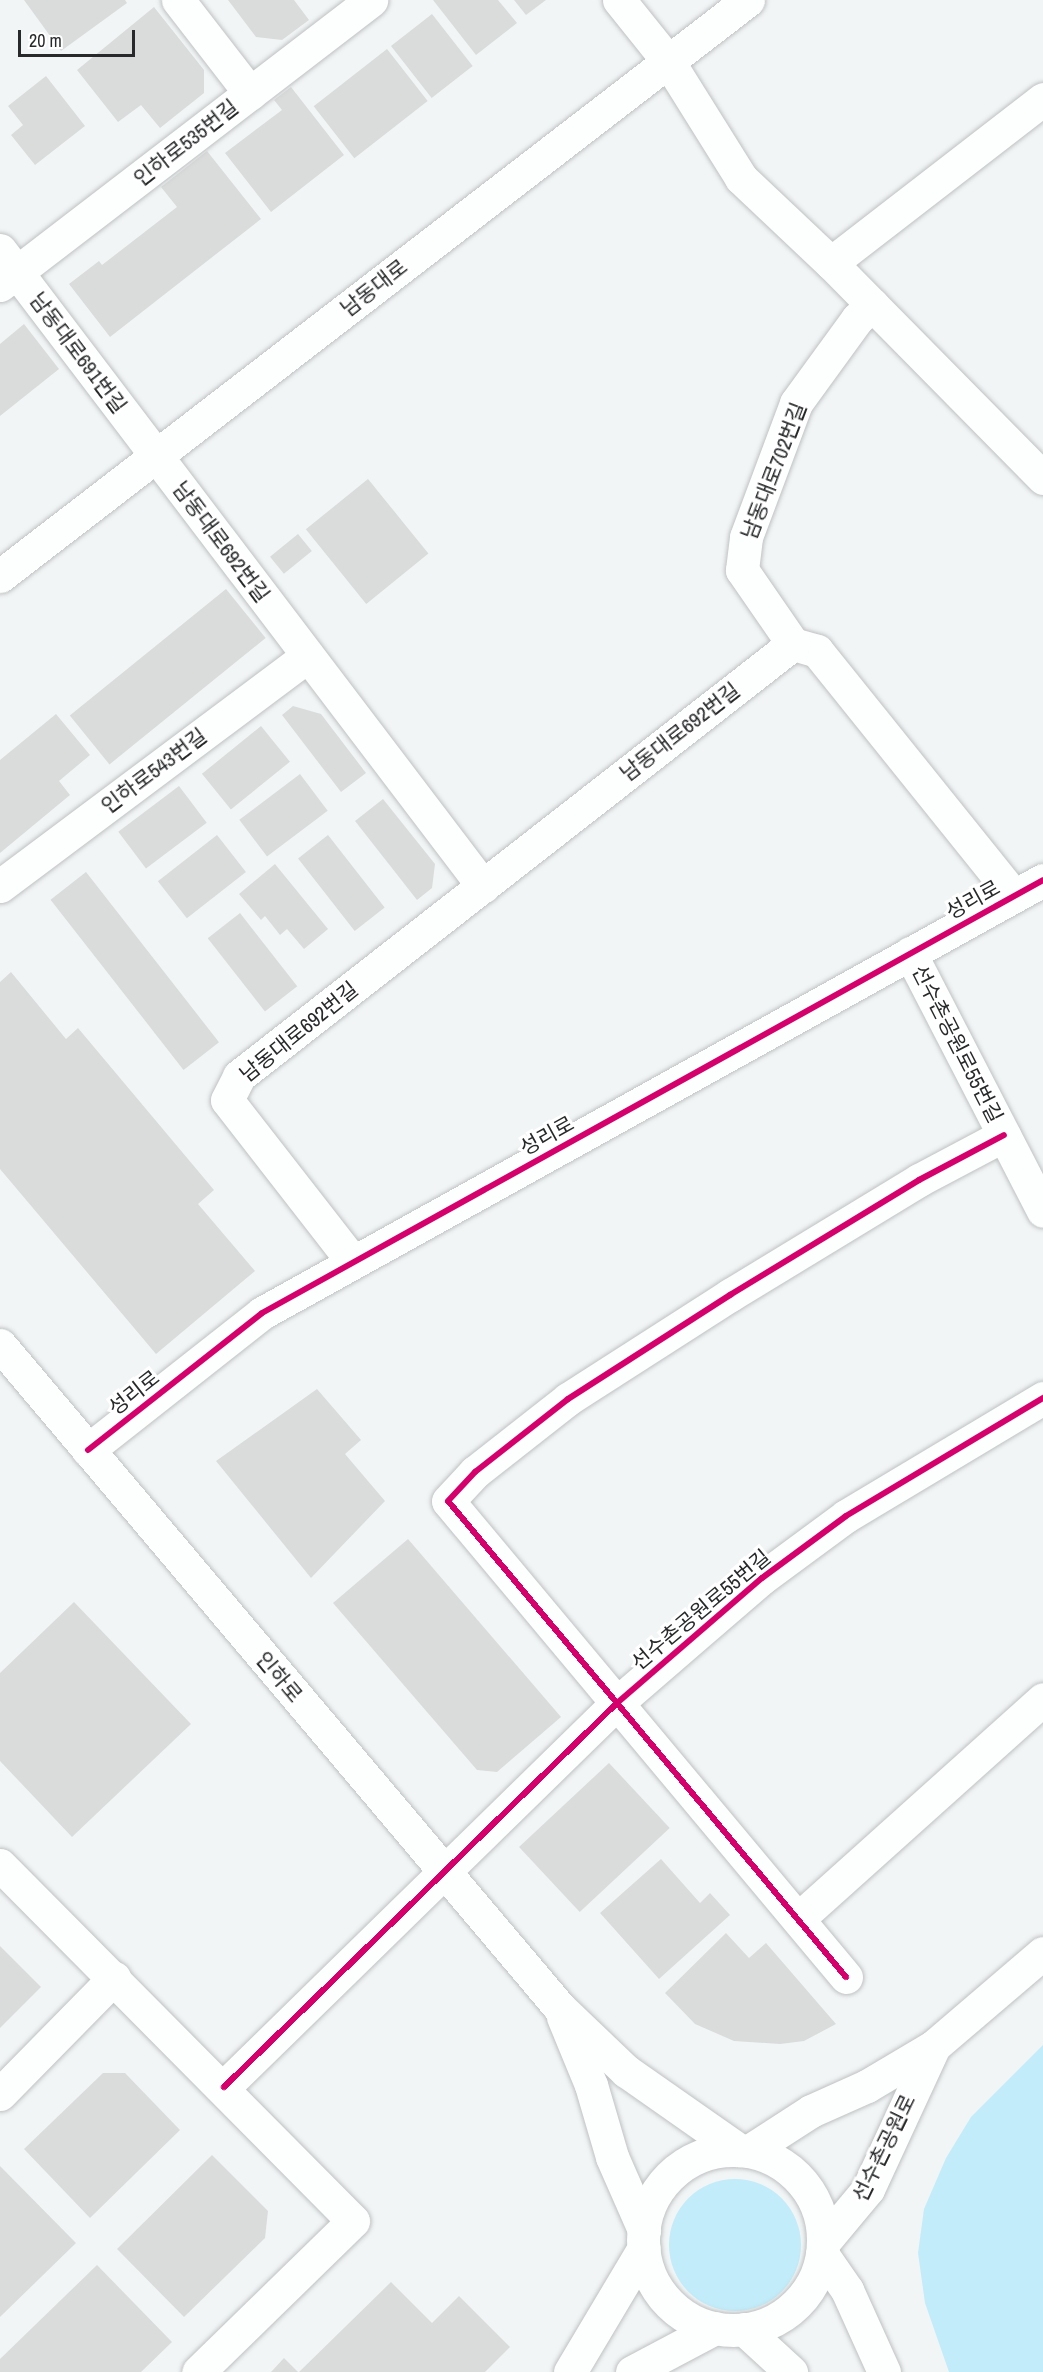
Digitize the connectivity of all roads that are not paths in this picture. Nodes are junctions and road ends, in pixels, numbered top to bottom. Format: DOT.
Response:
graph roads {
  1 [pos="178,0"];
  2 [pos="371,0"];
  3 [pos="619,0"];
  4 [pos="748,0"];
  5 [pos="668,61"];
  6 [pos="250,93"];
  7 [pos="1043,99"];
  8 [pos="831,263"];
  9 [pos="6,269"];
  10 [pos="872,305"];
  11 [pos="155,456"];
  12 [pos="1036,463"];
  13 [pos="0,576"];
  14 [pos="793,644"];
  15 [pos="308,656"];
  16 [pos="1043,880"];
  17 [pos="0,886"];
  18 [pos="483,886"];
  19 [pos="1014,896"];
  20 [pos="910,953"];
  21 [pos="1004,1135"];
  22 [pos="1043,1211"];
  23 [pos="353,1262"];
  24 [pos="0,1345"];
  25 [pos="1043,1398"];
  26 [pos="88,1450"];
  27 [pos="1043,1700"];
  28 [pos="617,1703"];
  29 [pos="0,1865"];
  30 [pos="442,1870"];
  31 [pos="798,1919"];
  32 [pos="1043,1953"];
  33 [pos="846,1977"];
  34 [pos="114,1978"];
  35 [pos="559,2007"];
  36 [pos="934,2046"];
  37 [pos="224,2087"];
  38 [pos="0,2094"];
  39 [pos="744,2151"];
  40 [pos="644,2239"];
  41 [pos="823,2249"];
  42 [pos="730,2328"];
  43 [pos="198,2372"];
  44 [pos="570,2372"];
  45 [pos="632,2372"];
  46 [pos="790,2372"];
  47 [pos="884,2372"];
  1 -- 6 [label="street"];
  2 -- 6 [label="street, 인하로535번길"];
  3 -- 5 [label="street"];
  4 -- 5 [label="street, 남동대로"];
  5 -- 8 [label="street"];
  5 -- 11 [label="street, 남동대로"];
  6 -- 9 [label="street, 인하로535번길"];
  7 -- 8 [label="street"];
  8 -- 10 [label="street"];
  9 -- 11 [label="street, 남동대로691번길"];
  10 -- 12 [label="street"];
  10 -- 14 [label="street, 남동대로702번길"];
  11 -- 13 [label="street, 남동대로"];
  11 -- 15 [label="street, 남동대로692번길"];
  14 -- 18 [label="street, 남동대로692번길"];
  14 -- 19 [label="street, 성리로"];
  15 -- 17 [label="street, 인하로543번길"];
  15 -- 18 [label="street, 남동대로692번길"];
  16 -- 19 [label="street, 성리로"];
  18 -- 23 [label="street, 남동대로692번길"];
  19 -- 20 [label="street, 성리로"];
  20 -- 21 [label="street, 선수촌공원로55번길"];
  20 -- 23 [label="street, 성리로"];
  21 -- 22 [label="street, 선수촌공원로55번길"];
  21 -- 28 [label="street, 선수촌공원로55번길"];
  23 -- 26 [label="street, 성리로"];
  24 -- 26 [label="street, 인하로"];
  25 -- 28 [label="street, 선수촌공원로55번길"];
  26 -- 30 [label="street, 인하로"];
  27 -- 31 [label="street"];
  28 -- 30 [label="street, 선수촌공원로55번길"];
  28 -- 31 [label="street"];
  29 -- 34 [label="street"];
  30 -- 35 [label="street, 인하로"];
  30 -- 37 [label="street, 선수촌공원로55번길"];
  31 -- 33 [label="street"];
  32 -- 36 [label="street, 선수촌공원로"];
  34 -- 37 [label="street"];
  34 -- 38 [label="street"];
  35 -- 39 [label="street"];
  35 -- 40 [label="street"];
  36 -- 39 [label="street, 선수촌공원로"];
  36 -- 41 [label="street, 선수촌공원로"];
  37 -- 43 [label="street"];
  39 -- 40 [label="street"];
  39 -- 41 [label="street"];
  40 -- 42 [label="street"];
  40 -- 44 [label="street"];
  41 -- 42 [label="street"];
  41 -- 47 [label="street"];
  42 -- 45 [label="street"];
  42 -- 46 [label="street"];
}
